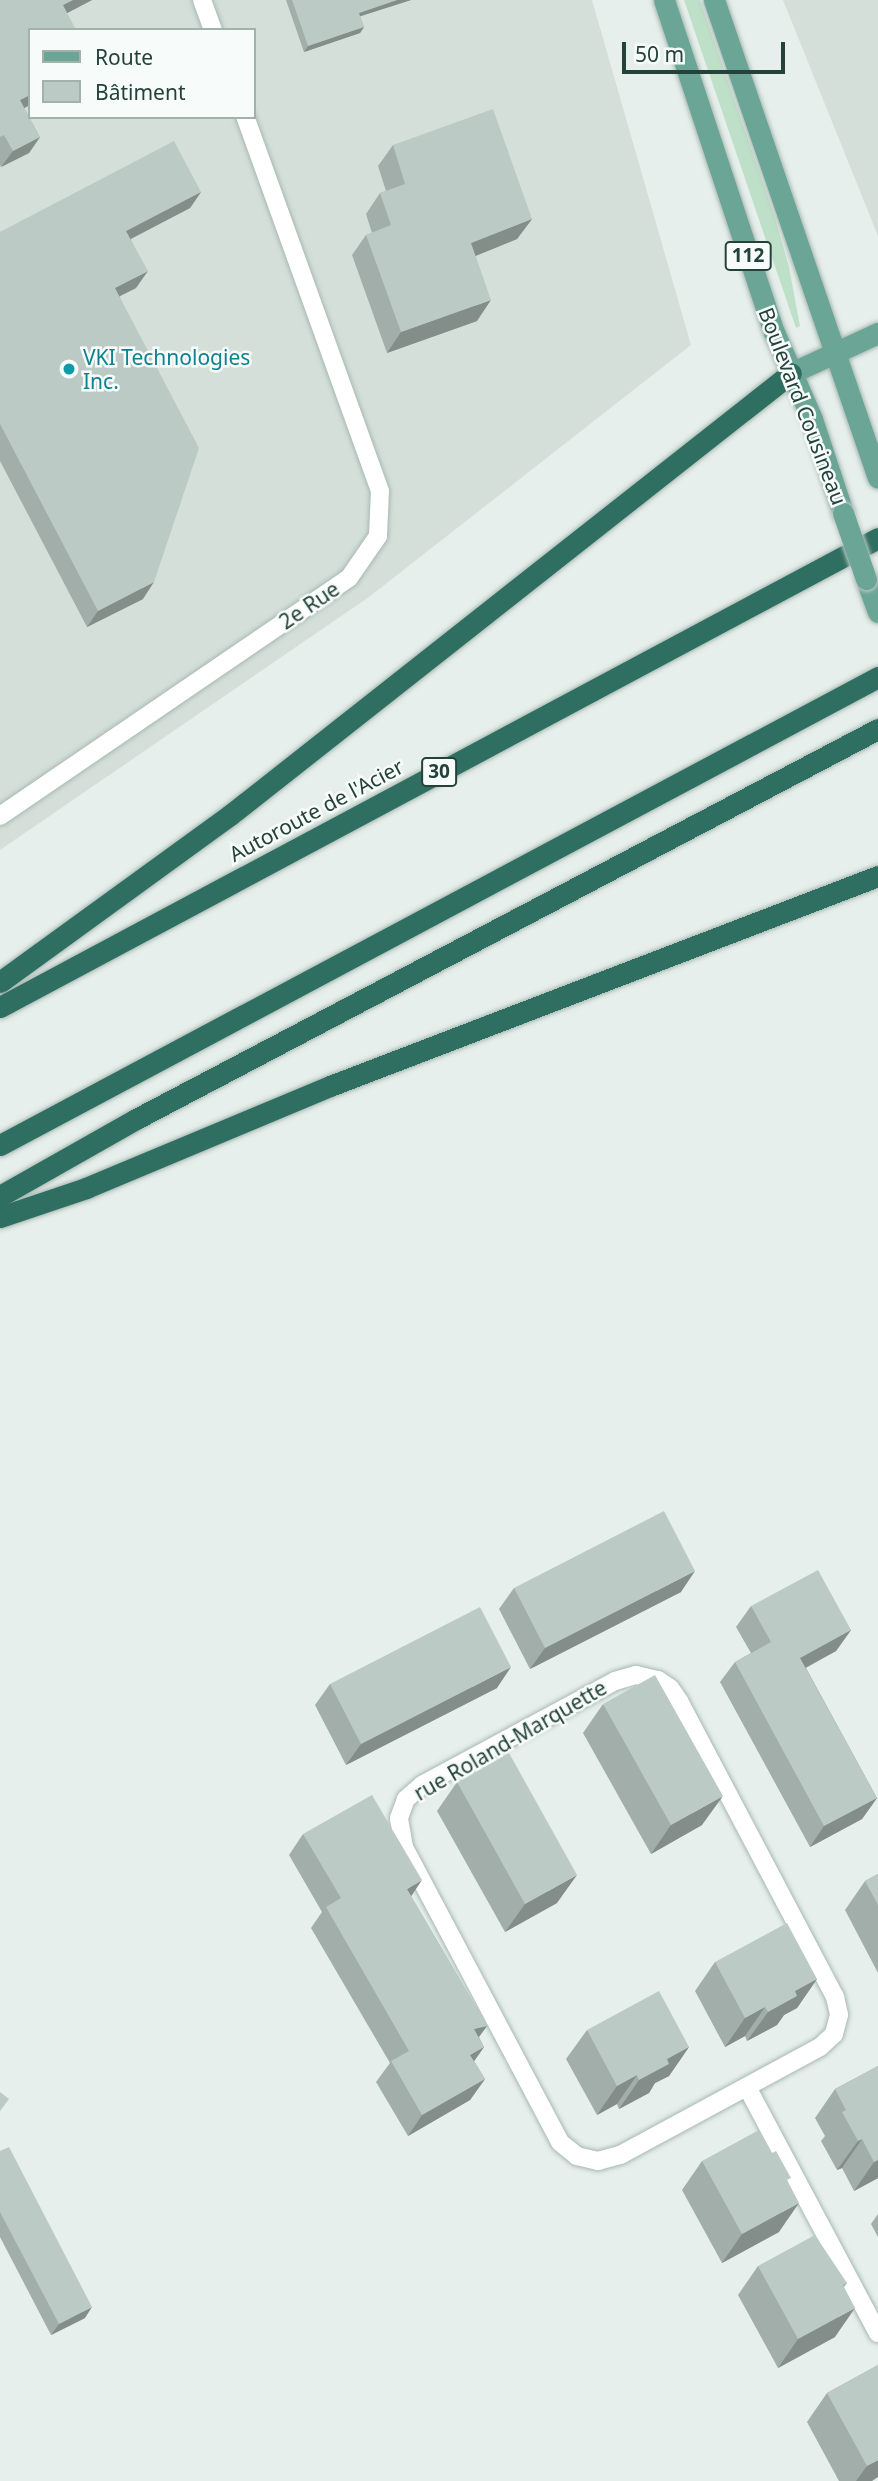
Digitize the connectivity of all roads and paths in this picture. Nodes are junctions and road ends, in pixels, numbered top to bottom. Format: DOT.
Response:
graph roads {
  1 [pos="202,0"];
  2 [pos="664,0"];
  3 [pos="714,0"];
  4 [pos="212,28"];
  5 [pos="247,119"];
  6 [pos="878,333"];
  7 [pos="834,350"];
  8 [pos="791,373"];
  9 [pos="878,478"];
  10 [pos="878,538"];
  11 [pos="878,612"];
  12 [pos="878,677"];
  13 [pos="878,729"];
  14 [pos="0,816"];
  15 [pos="878,876"];
  16 [pos="0,982"];
  17 [pos="0,1007"];
  18 [pos="0,1145"];
  19 [pos="0,1196"];
  20 [pos="0,1217"];
  21 [pos="747,2087"];
  22 [pos="878,2333"];
  1 -- 4 [label="street"];
  2 -- 8 [label="main road, Boulevard Cousineau / 112"];
  3 -- 7 [label="main road, Boulevard Cousineau / 112"];
  5 -- 14 [label="street, 2e Rue"];
  6 -- 7 [label="main road"];
  7 -- 8 [label="main road"];
  7 -- 9 [label="main road, Boulevard Cousineau / 112"];
  8 -- 11 [label="main road, Boulevard Cousineau / 112, bridge"];
  8 -- 16 [label="highway"];
  10 -- 17 [label="highway, Autoroute de l'Acier / 30"];
  12 -- 18 [label="highway"];
  13 -- 19 [label="highway"];
  15 -- 20 [label="highway"];
  21 -- 21 [label="street, rue Roland-Marquette"];
  21 -- 22 [label="street"];
}
